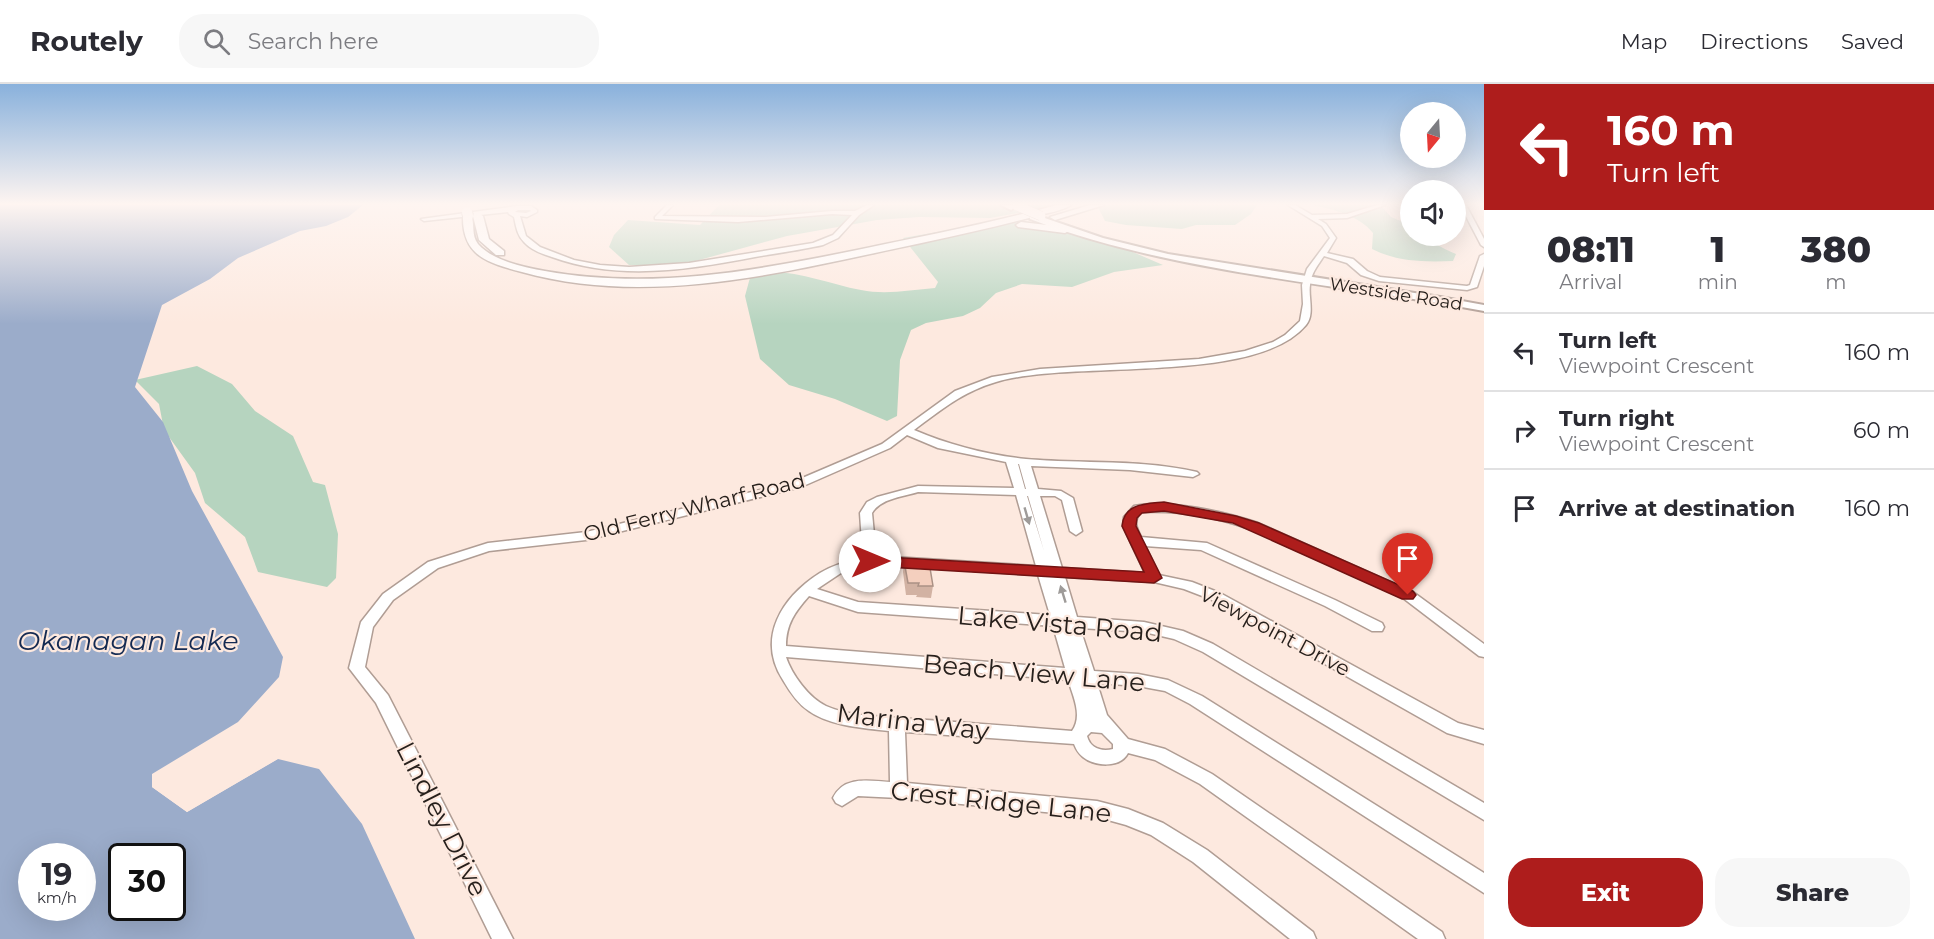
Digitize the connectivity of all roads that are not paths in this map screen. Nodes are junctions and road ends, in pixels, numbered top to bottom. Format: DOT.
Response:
graph roads {
  1 [pos="475,245"];
  2 [pos="531,245"];
  3 [pos="810,245"];
  4 [pos="868,245"];
  5 [pos="879,245"];
  6 [pos="888,245"];
  7 [pos="924,245"];
  8 [pos="1112,245"];
  9 [pos="1329,245"];
  10 [pos="1323,254"];
  11 [pos="1484,258"];
  12 [pos="778,266"];
  13 [pos="1308,279"];
  14 [pos="1484,308"];
  15 [pos="906,431"];
  16 [pos="1017,461"];
  17 [pos="1193,474"];
  18 [pos="1027,492"];
  19 [pos="1076,531"];
  20 [pos="1136,541"];
  21 [pos="870,561"];
  22 [pos="1050,571"];
  23 [pos="1154,578"];
  24 [pos="807,591"];
  25 [pos="1065,622"];
  26 [pos="1377,627"];
  27 [pos="779,651"];
  28 [pos="1484,652"];
  29 [pos="1081,675"];
  30 [pos="382,699"];
  31 [pos="897,724"];
  32 [pos="1108,729"];
  33 [pos="1083,732"];
  34 [pos="1484,737"];
  35 [pos="1122,745"];
  36 [pos="899,790"];
  37 [pos="842,798"];
  38 [pos="1484,812"];
  39 [pos="1484,884"];
  40 [pos="503,939"];
  41 [pos="1306,939"];
  42 [pos="1435,939"];
  1 -- 12 [label="highway"];
  2 -- 3 [label="street"];
  4 -- 12 [label="highway"];
  5 -- 12 [label="highway"];
  6 -- 12 [label="highway"];
  7 -- 12 [label="highway"];
  8 -- 13 [label="main road, Westside Road"];
  9 -- 10 [label="street"];
  10 -- 11 [label="street"];
  10 -- 13 [label="street"];
  13 -- 14 [label="main road, Westside Road"];
  13 -- 15 [label="street, Old Ferry Wharf Road"];
  15 -- 16 [label="street"];
  15 -- 30 [label="street, Old Ferry Wharf Road"];
  16 -- 17 [label="street"];
  16 -- 18 [label="street"];
  18 -- 19 [label="street"];
  18 -- 21 [label="street"];
  18 -- 22 [label="street"];
  20 -- 23 [label="street"];
  20 -- 26 [label="street"];
  20 -- 28 [label="street"];
  21 -- 22 [label="street, Viewpoint Drive"];
  21 -- 24 [label="street, Viewpoint Drive"];
  22 -- 23 [label="street, Viewpoint Drive"];
  22 -- 25 [label="street"];
  23 -- 34 [label="street, Viewpoint Drive"];
  24 -- 25 [label="street, Lake Vista Road"];
  24 -- 27 [label="street, Marina Way"];
  25 -- 29 [label="street"];
  25 -- 38 [label="street, Lake Vista Road"];
  27 -- 29 [label="street, Beach View Lane"];
  27 -- 31 [label="street, Marina Way"];
  29 -- 32 [label="street"];
  29 -- 33 [label="street"];
  29 -- 39 [label="street, Beach View Lane"];
  30 -- 40 [label="street, Lindley Drive"];
  31 -- 33 [label="street, Marina Way"];
  31 -- 36 [label="street"];
  32 -- 33 [label="street"];
  32 -- 35 [label="street"];
  33 -- 35 [label="street"];
  35 -- 42 [label="street"];
  36 -- 37 [label="street, Crest Ridge Lane"];
  36 -- 41 [label="street, Crest Ridge Lane"];
}
